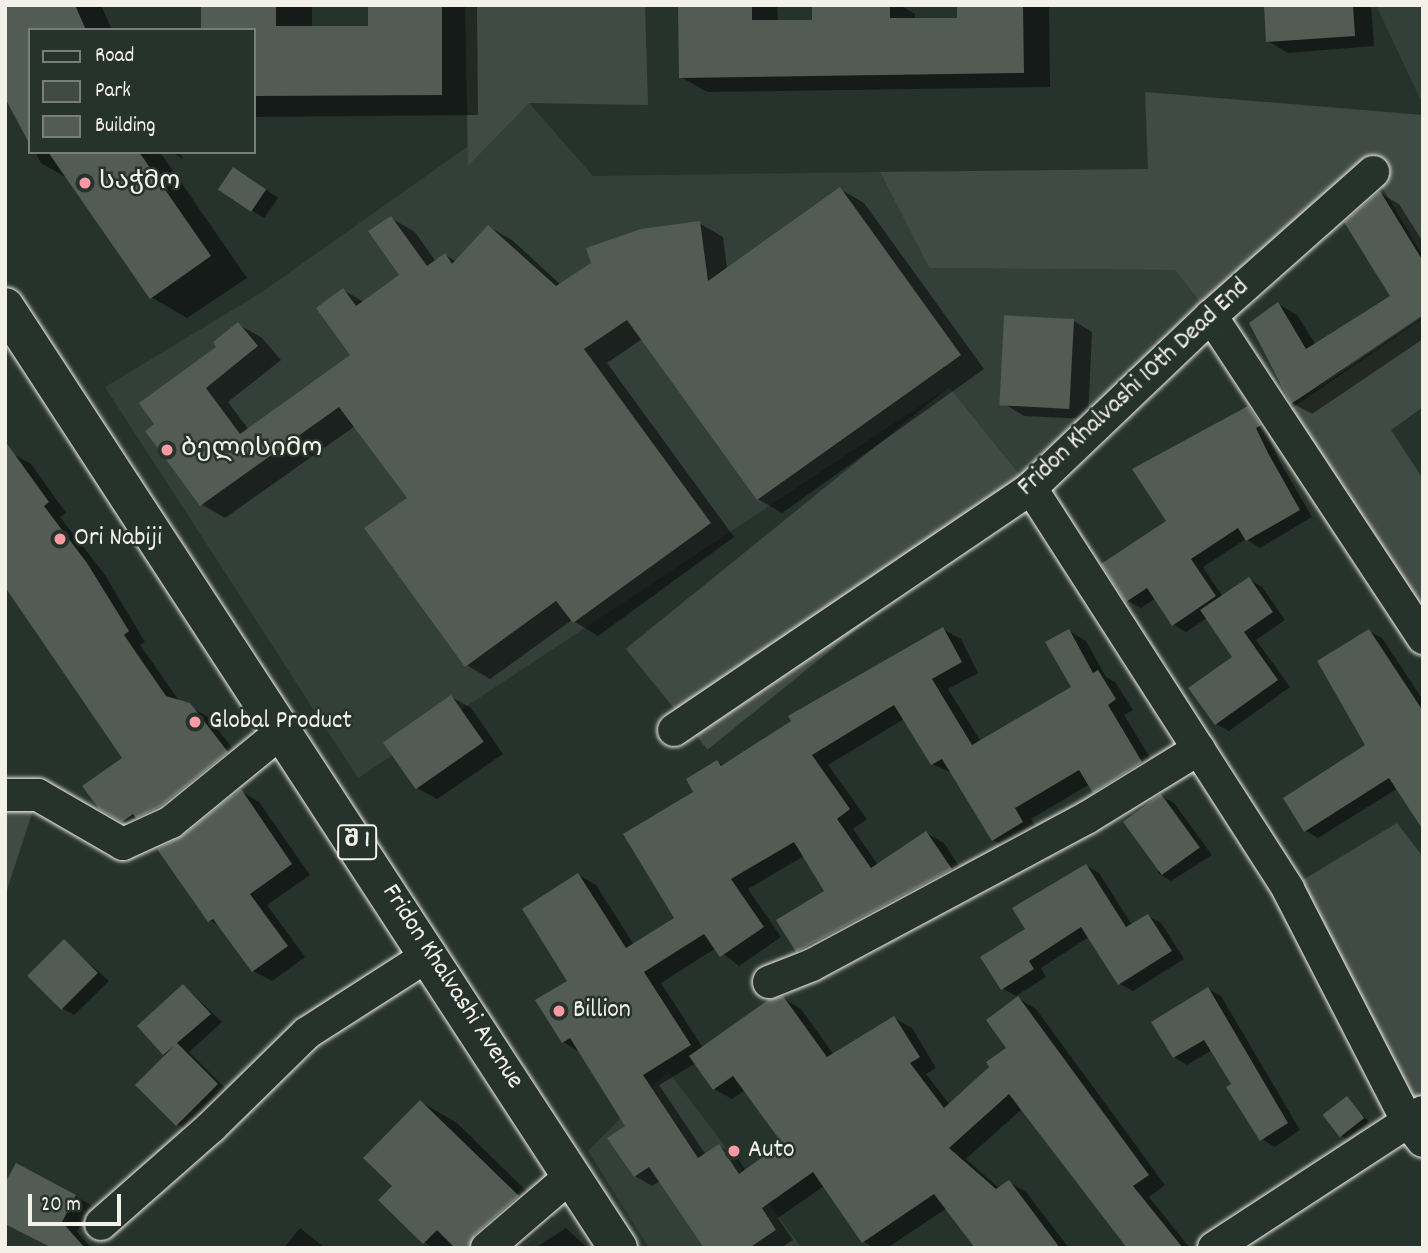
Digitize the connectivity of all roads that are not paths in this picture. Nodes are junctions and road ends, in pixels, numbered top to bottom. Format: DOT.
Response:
graph roads {
  1 [pos="1373,172"];
  2 [pos="5,307"];
  3 [pos="1211,316"];
  4 [pos="1031,488"];
  5 [pos="1423,638"];
  6 [pos="284,730"];
  7 [pos="674,730"];
  8 [pos="1199,750"];
  9 [pos="5,795"];
  10 [pos="430,954"];
  11 [pos="769,982"];
  12 [pos="1418,1125"];
  13 [pos="573,1174"];
  14 [pos="101,1224"];
  15 [pos="487,1248"];
  16 [pos="618,1248"];
  17 [pos="1214,1248"];
  1 -- 3 [label="street, Fridon Khalvashi 10th Dead End"];
  2 -- 6 [label="highway, Fridon Khalvashi Avenue / შ 1"];
  3 -- 4 [label="street, Fridon Khalvashi 10th Dead End"];
  3 -- 5 [label="street"];
  4 -- 7 [label="street, Fridon Khalvashi 10th Dead End"];
  4 -- 8 [label="street"];
  6 -- 9 [label="street"];
  6 -- 10 [label="highway, Fridon Khalvashi Avenue / შ 1"];
  8 -- 11 [label="street"];
  8 -- 12 [label="street"];
  10 -- 13 [label="highway, Fridon Khalvashi Avenue / შ 1"];
  10 -- 14 [label="street"];
  12 -- 17 [label="street"];
  13 -- 15 [label="street"];
  13 -- 16 [label="highway, Fridon Khalvashi Avenue / შ 1"];
}
